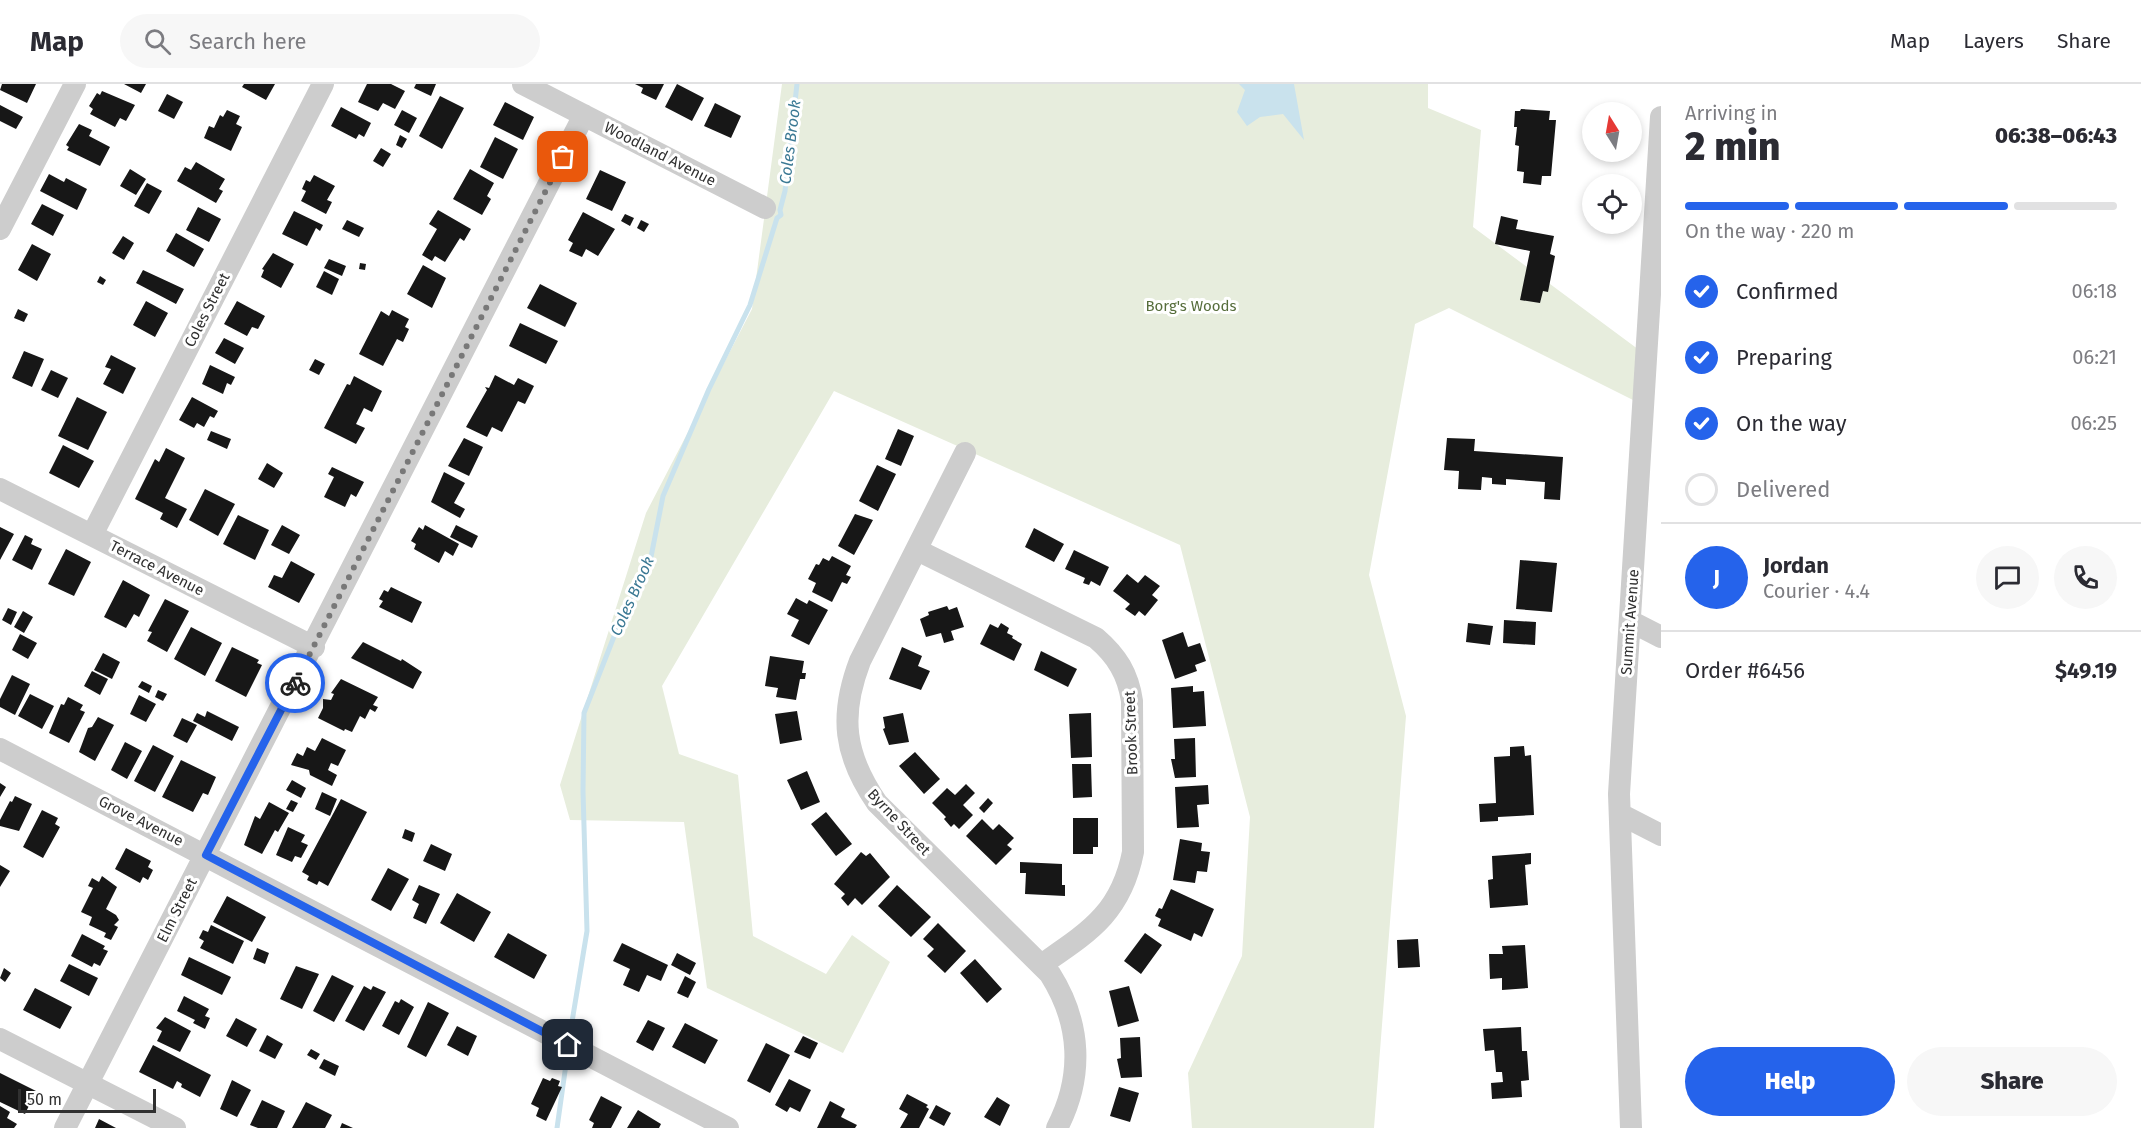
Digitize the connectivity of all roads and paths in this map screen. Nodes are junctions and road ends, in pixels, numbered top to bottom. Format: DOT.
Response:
graph roads {
  1 [pos="75,84"];
  2 [pos="323,84"];
  3 [pos="523,84"];
  4 [pos="584,115"];
  5 [pos="1661,117"];
  6 [pos="765,208"];
  7 [pos="0,229"];
  8 [pos="1657,239"];
  9 [pos="965,453"];
  10 [pos="0,489"];
  11 [pos="92,535"];
  12 [pos="917,550"];
  13 [pos="1630,621"];
  14 [pos="1661,637"];
  15 [pos="314,647"];
  16 [pos="0,749"];
  17 [pos="1620,814"];
  18 [pos="1661,835"];
  19 [pos="206,855"];
  20 [pos="1041,965"];
  21 [pos="0,1039"];
  22 [pos="88,1083"];
  23 [pos="65,1128"];
  24 [pos="176,1128"];
  25 [pos="728,1128"];
  26 [pos="1057,1128"];
  27 [pos="1631,1128"];
  1 -- 7 [label="street"];
  2 -- 11 [label="street, Coles Street"];
  3 -- 4 [label="street, Woodland Avenue"];
  4 -- 6 [label="street, Woodland Avenue"];
  4 -- 15 [label="street, Elm Street"];
  5 -- 8 [label="street, Summit Avenue"];
  8 -- 13 [label="street, Summit Avenue"];
  9 -- 12 [label="street, Byrne Street"];
  10 -- 11 [label="street, Terrace Avenue"];
  11 -- 15 [label="street, Terrace Avenue"];
  12 -- 20 [label="street, Byrne Street"];
  12 -- 20 [label="street, Brook Street"];
  13 -- 14 [label="street"];
  13 -- 17 [label="street, Summit Avenue"];
  15 -- 19 [label="street, Elm Street"];
  16 -- 19 [label="street, Grove Avenue"];
  17 -- 18 [label="street"];
  17 -- 27 [label="street, Summit Avenue"];
  19 -- 22 [label="street, Elm Street"];
  19 -- 25 [label="street, Grove Avenue"];
  20 -- 26 [label="street, Byrne Street"];
  21 -- 22 [label="street"];
  22 -- 23 [label="street, Elm Street"];
  22 -- 24 [label="street"];
}
